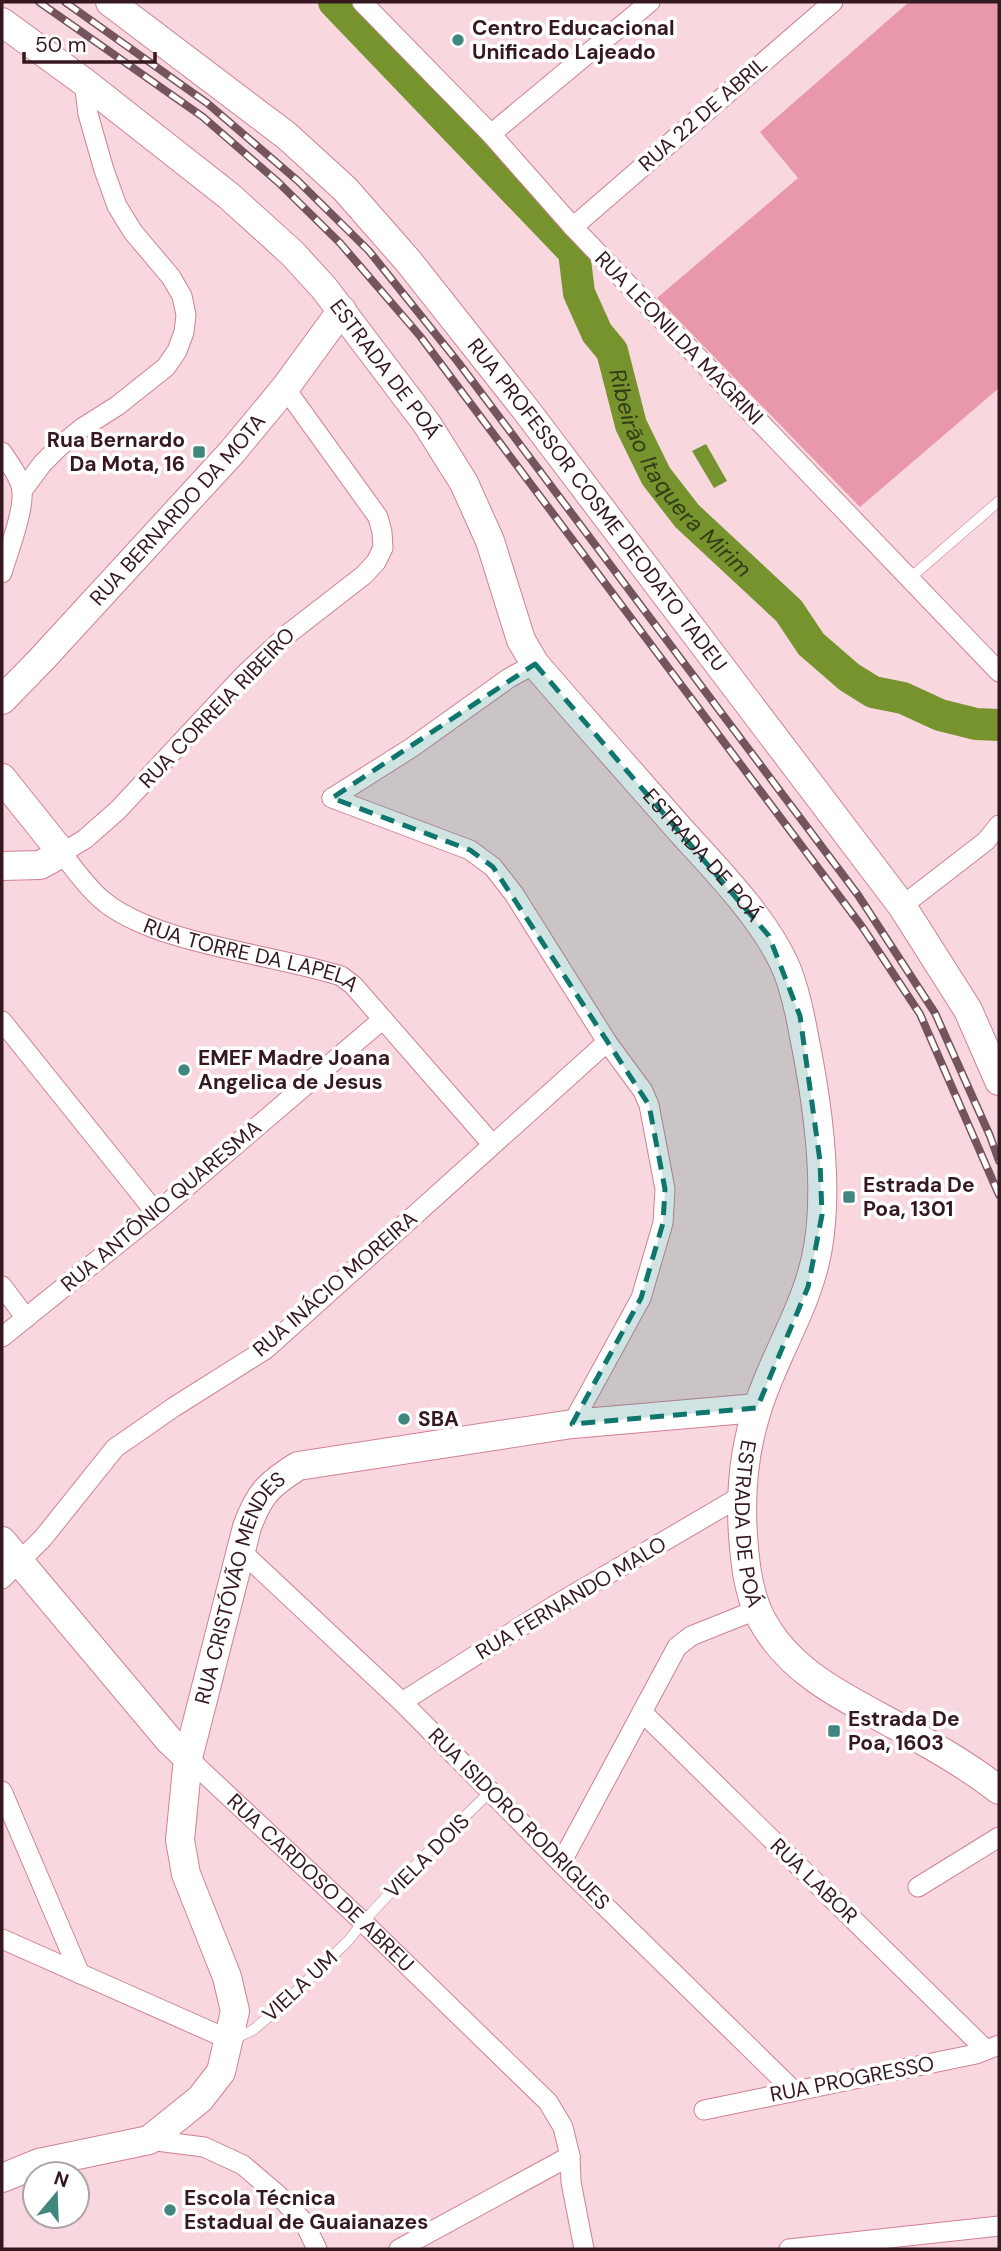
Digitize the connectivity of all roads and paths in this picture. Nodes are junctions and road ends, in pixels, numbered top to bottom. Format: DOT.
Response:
graph roads {
  1 [pos="110,2"];
  2 [pos="362,2"];
  3 [pos="650,2"];
  4 [pos="834,2"];
  5 [pos="2,22"];
  6 [pos="84,82"];
  7 [pos="491,134"];
  8 [pos="573,227"];
  9 [pos="342,310"];
  10 [pos="285,388"];
  11 [pos="2,452"];
  12 [pos="22,491"];
  13 [pos="999,500"];
  14 [pos="2,573"];
  15 [pos="910,578"];
  16 [pos="535,664"];
  17 [pos="999,672"];
  18 [pos="2,700"];
  19 [pos="2,779"];
  20 [pos="999,825"];
  21 [pos="62,853"];
  22 [pos="2,866"];
  23 [pos="902,905"];
  24 [pos="383,1019"];
  25 [pos="2,1021"];
  26 [pos="607,1042"];
  27 [pos="999,1081"];
  28 [pos="492,1144"];
  29 [pos="156,1213"];
  30 [pos="2,1286"];
  31 [pos="26,1318"];
  32 [pos="2,1337"];
  33 [pos="757,1408"];
  34 [pos="572,1424"];
  35 [pos="741,1496"];
  36 [pos="2,1541"];
  37 [pos="241,1551"];
  38 [pos="11,1571"];
  39 [pos="756,1610"];
  40 [pos="402,1702"];
  41 [pos="642,1712"];
  42 [pos="188,1758"];
  43 [pos="999,1790"];
  44 [pos="2,1791"];
  45 [pos="491,1791"];
  46 [pos="999,1837"];
  47 [pos="561,1863"];
  48 [pos="918,1887"];
  49 [pos="363,1922"];
  50 [pos="2,1939"];
  51 [pos="80,1974"];
  52 [pos="230,2040"];
  53 [pos="993,2047"];
  54 [pos="793,2090"];
  55 [pos="704,2110"];
  56 [pos="149,2140"];
  57 [pos="570,2156"];
  58 [pos="2,2178"];
  59 [pos="999,2226"];
  60 [pos="317,2249"];
  61 [pos="399,2249"];
  62 [pos="584,2249"];
  63 [pos="789,2249"];
  1 -- 23 [label="main road, RUA PROFESSOR COSME DEODATO TADEU"];
  2 -- 7 [label="street, RUA LEONILDA MAGRINI"];
  3 -- 7 [label="street"];
  4 -- 8 [label="street, RUA 22 DE ABRIL"];
  5 -- 6 [label="main road, ESTRADA DE POÁ"];
  6 -- 9 [label="main road, ESTRADA DE POÁ"];
  6 -- 12 [label="street"];
  7 -- 8 [label="street, RUA LEONILDA MAGRINI"];
  8 -- 15 [label="street, RUA LEONILDA MAGRINI"];
  9 -- 10 [label="main road, RUA BERNARDO DA MOTA"];
  9 -- 16 [label="main road, ESTRADA DE POÁ"];
  10 -- 18 [label="main road, RUA BERNARDO DA MOTA"];
  10 -- 21 [label="street, RUA CORREIA RIBEIRO"];
  11 -- 12 [label="street"];
  12 -- 14 [label="street"];
  13 -- 15 [label="lane"];
  15 -- 17 [label="street, RUA LEONILDA MAGRINI"];
  16 -- 26 [label="street"];
  16 -- 33 [label="main road, ESTRADA DE POÁ"];
  19 -- 21 [label="main road, RUA TORRE DA LAPELA"];
  20 -- 23 [label="street"];
  21 -- 22 [label="main road"];
  21 -- 24 [label="street, RUA TORRE DA LAPELA"];
  23 -- 27 [label="main road, RUA PROFESSOR COSME DEODATO TADEU"];
  24 -- 28 [label="street, RUA TORRE DA LAPELA"];
  24 -- 29 [label="street, RUA ANTÔNIO QUARESMA"];
  25 -- 29 [label="street"];
  26 -- 28 [label="street, RUA INÁCIO MOREIRA"];
  26 -- 34 [label="street"];
  28 -- 38 [label="street, RUA INÁCIO MOREIRA"];
  29 -- 31 [label="street, RUA ANTÔNIO QUARESMA"];
  30 -- 31 [label="street"];
  31 -- 32 [label="street, RUA ANTÔNIO QUARESMA"];
  33 -- 34 [label="main road, RUA CRISTÓVÃO MENDES"];
  33 -- 35 [label="main road, ESTRADA DE POÁ"];
  34 -- 37 [label="main road, RUA CRISTÓVÃO MENDES"];
  35 -- 39 [label="main road, ESTRADA DE POÁ"];
  35 -- 40 [label="street, RUA FERNANDO MALO"];
  36 -- 38 [label="main road, RUA CARDOSO DE ABREU"];
  37 -- 40 [label="street, RUA ISIDORO RODRIGUES"];
  37 -- 42 [label="main road, RUA CRISTÓVÃO MENDES"];
  38 -- 42 [label="main road, RUA CARDOSO DE ABREU"];
  39 -- 41 [label="street"];
  39 -- 43 [label="main road, ESTRADA DE POÁ"];
  40 -- 45 [label="street, RUA ISIDORO RODRIGUES"];
  41 -- 47 [label="street"];
  41 -- 53 [label="street, RUA LABOR"];
  42 -- 49 [label="street, RUA CARDOSO DE ABREU"];
  42 -- 52 [label="main road, RUA CRISTÓVÃO MENDES"];
  44 -- 51 [label="street"];
  45 -- 47 [label="street, RUA ISIDORO RODRIGUES"];
  45 -- 49 [label="lane, VIELA DOIS"];
  46 -- 48 [label="street"];
  47 -- 54 [label="street, RUA ISIDORO RODRIGUES"];
  49 -- 52 [label="lane, VIELA UM"];
  49 -- 57 [label="street, RUA CARDOSO DE ABREU"];
  50 -- 51 [label="street"];
  51 -- 52 [label="street"];
  52 -- 56 [label="main road, RUA CRISTÓVÃO MENDES"];
  53 -- 54 [label="street, RUA PROGRESSO"];
  54 -- 55 [label="street, RUA PROGRESSO"];
  56 -- 58 [label="main road"];
  56 -- 60 [label="street"];
  57 -- 61 [label="street"];
  57 -- 62 [label="street, RUA CARDOSO DE ABREU"];
  59 -- 63 [label="street"];
}
